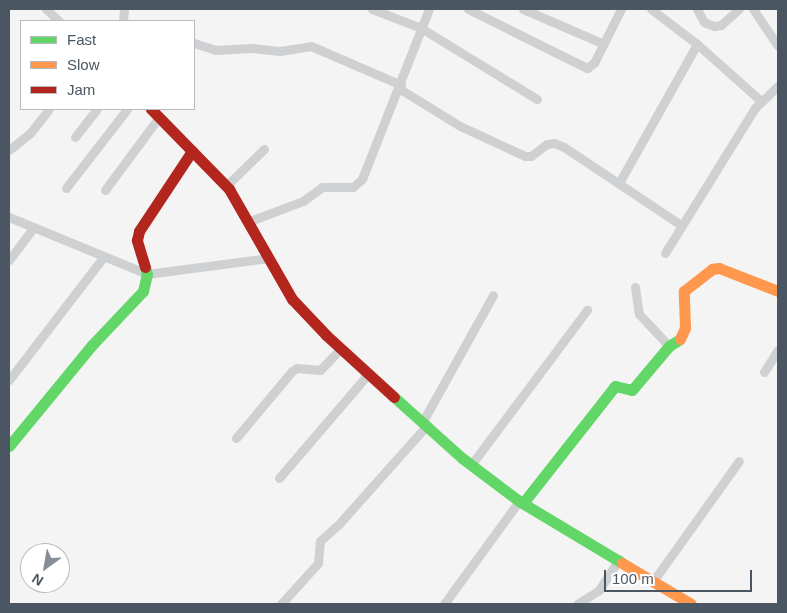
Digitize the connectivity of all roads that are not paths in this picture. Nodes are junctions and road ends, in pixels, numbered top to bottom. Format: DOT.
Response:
graph roads {
  1 [pos="46,9"];
  2 [pos="372,9"];
  3 [pos="429,9"];
  4 [pos="468,9"];
  5 [pos="522,9"];
  6 [pos="621,9"];
  7 [pos="651,9"];
  8 [pos="696,9"];
  9 [pos="739,9"];
  10 [pos="753,9"];
  11 [pos="58,20"];
  12 [pos="420,28"];
  13 [pos="195,43"];
  14 [pos="604,44"];
  15 [pos="697,44"];
  16 [pos="778,46"];
  17 [pos="778,86"];
  18 [pos="401,87"];
  19 [pos="537,99"];
  20 [pos="761,101"];
  21 [pos="48,110"];
  22 [pos="96,110"];
  23 [pos="126,110"];
  24 [pos="155,113"];
  25 [pos="75,137"];
  26 [pos="264,149"];
  27 [pos="9,150"];
  28 [pos="192,151"];
  29 [pos="619,183"];
  30 [pos="226,186"];
  31 [pos="66,188"];
  32 [pos="105,190"];
  33 [pos="9,217"];
  34 [pos="250,221"];
  35 [pos="681,225"];
  36 [pos="34,227"];
  37 [pos="665,253"];
  38 [pos="104,256"];
  39 [pos="269,258"];
  40 [pos="9,260"];
  41 [pos="147,274"];
  42 [pos="635,287"];
  43 [pos="778,291"];
  44 [pos="493,295"];
  45 [pos="588,310"];
  46 [pos="669,346"];
  47 [pos="341,348"];
  48 [pos="778,350"];
  49 [pos="764,372"];
  50 [pos="369,373"];
  51 [pos="9,380"];
  52 [pos="425,423"];
  53 [pos="236,438"];
  54 [pos="9,446"];
  55 [pos="739,461"];
  56 [pos="471,465"];
  57 [pos="279,478"];
  58 [pos="521,502"];
  59 [pos="619,559"];
  60 [pos="654,580"];
  61 [pos="281,604"];
  62 [pos="444,604"];
  63 [pos="577,604"];
  64 [pos="691,604"];
  1 -- 11 [label="street"];
  2 -- 12 [label="street"];
  3 -- 12 [label="street"];
  4 -- 14 [label="street"];
  5 -- 14 [label="street"];
  6 -- 14 [label="street"];
  7 -- 15 [label="street"];
  8 -- 9 [label="street"];
  10 -- 16 [label="street"];
  12 -- 18 [label="street"];
  12 -- 19 [label="street"];
  13 -- 18 [label="street"];
  15 -- 20 [label="street"];
  15 -- 29 [label="street"];
  17 -- 20 [label="street"];
  18 -- 29 [label="street"];
  18 -- 34 [label="street"];
  20 -- 35 [label="street"];
  21 -- 27 [label="street"];
  22 -- 25 [label="street"];
  23 -- 31 [label="street"];
  24 -- 28 [label="street"];
  24 -- 32 [label="street"];
  26 -- 30 [label="street"];
  28 -- 30 [label="street"];
  28 -- 41 [label="street"];
  29 -- 35 [label="street"];
  30 -- 34 [label="street"];
  33 -- 36 [label="street"];
  34 -- 39 [label="street"];
  35 -- 37 [label="street"];
  36 -- 38 [label="street"];
  36 -- 40 [label="street"];
  38 -- 41 [label="street"];
  38 -- 51 [label="street"];
  39 -- 41 [label="street"];
  39 -- 47 [label="street"];
  41 -- 54 [label="street"];
  42 -- 46 [label="street"];
  43 -- 46 [label="street"];
  44 -- 52 [label="street"];
  45 -- 56 [label="street"];
  46 -- 58 [label="street"];
  47 -- 50 [label="street"];
  47 -- 53 [label="street"];
  48 -- 49 [label="street"];
  50 -- 52 [label="street"];
  50 -- 57 [label="street"];
  52 -- 56 [label="street"];
  52 -- 61 [label="street"];
  55 -- 60 [label="street"];
  56 -- 58 [label="street"];
  58 -- 59 [label="street"];
  58 -- 62 [label="street"];
  59 -- 60 [label="street"];
  59 -- 63 [label="street"];
  60 -- 64 [label="street"];
}
